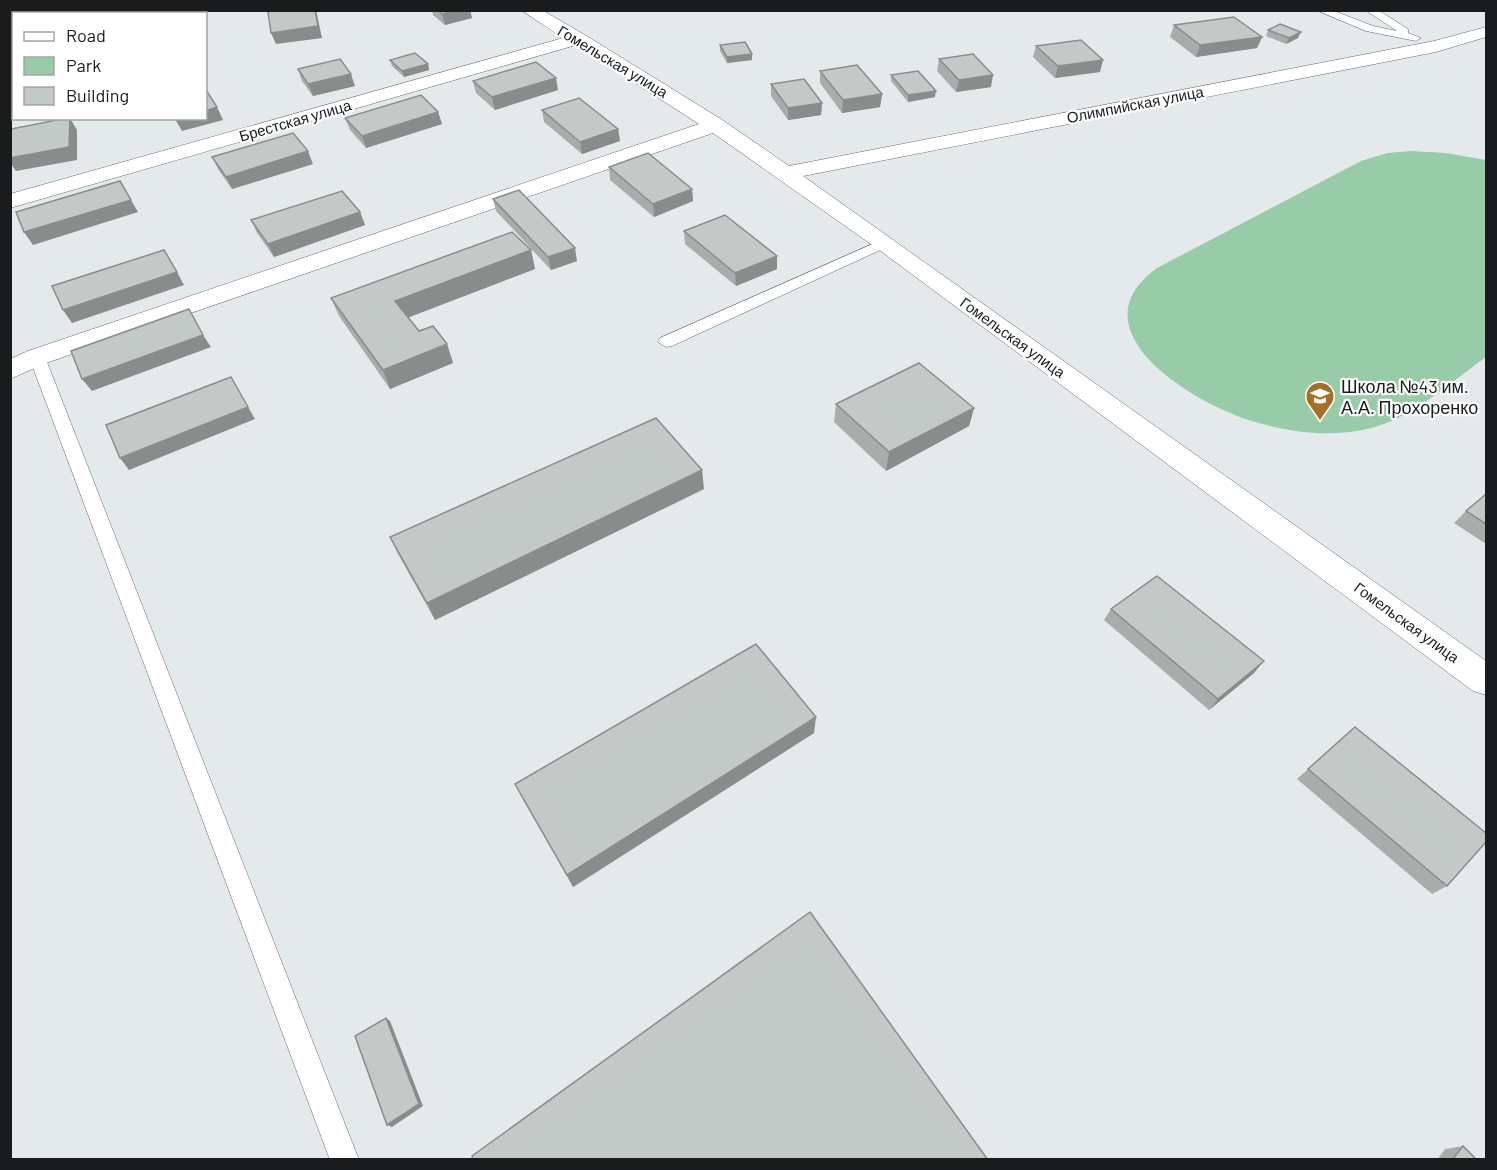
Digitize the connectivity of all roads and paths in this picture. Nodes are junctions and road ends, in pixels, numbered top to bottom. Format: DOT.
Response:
graph roads {
  1 [pos="529,10"];
  2 [pos="1321,10"];
  3 [pos="1370,10"];
  4 [pos="1486,32"];
  5 [pos="1416,38"];
  6 [pos="579,39"];
  7 [pos="1436,46"];
  8 [pos="717,125"];
  9 [pos="784,173"];
  10 [pos="10,201"];
  11 [pos="884,243"];
  12 [pos="666,342"];
  13 [pos="37,357"];
  14 [pos="10,370"];
  15 [pos="1486,680"];
  16 [pos="345,1160"];
  1 -- 6 [label="street, Гомельская улица"];
  2 -- 5 [label="lane"];
  3 -- 5 [label="lane"];
  4 -- 7 [label="street, Олимпийская улица"];
  5 -- 7 [label="lane"];
  6 -- 8 [label="street, Гомельская улица"];
  6 -- 10 [label="street, Брестская улица"];
  7 -- 9 [label="street, Олимпийская улица"];
  8 -- 9 [label="street, Гомельская улица"];
  8 -- 13 [label="street"];
  9 -- 11 [label="street, Гомельская улица"];
  11 -- 12 [label="lane"];
  11 -- 15 [label="street, Гомельская улица"];
  13 -- 14 [label="street"];
  13 -- 16 [label="lane"];
}
